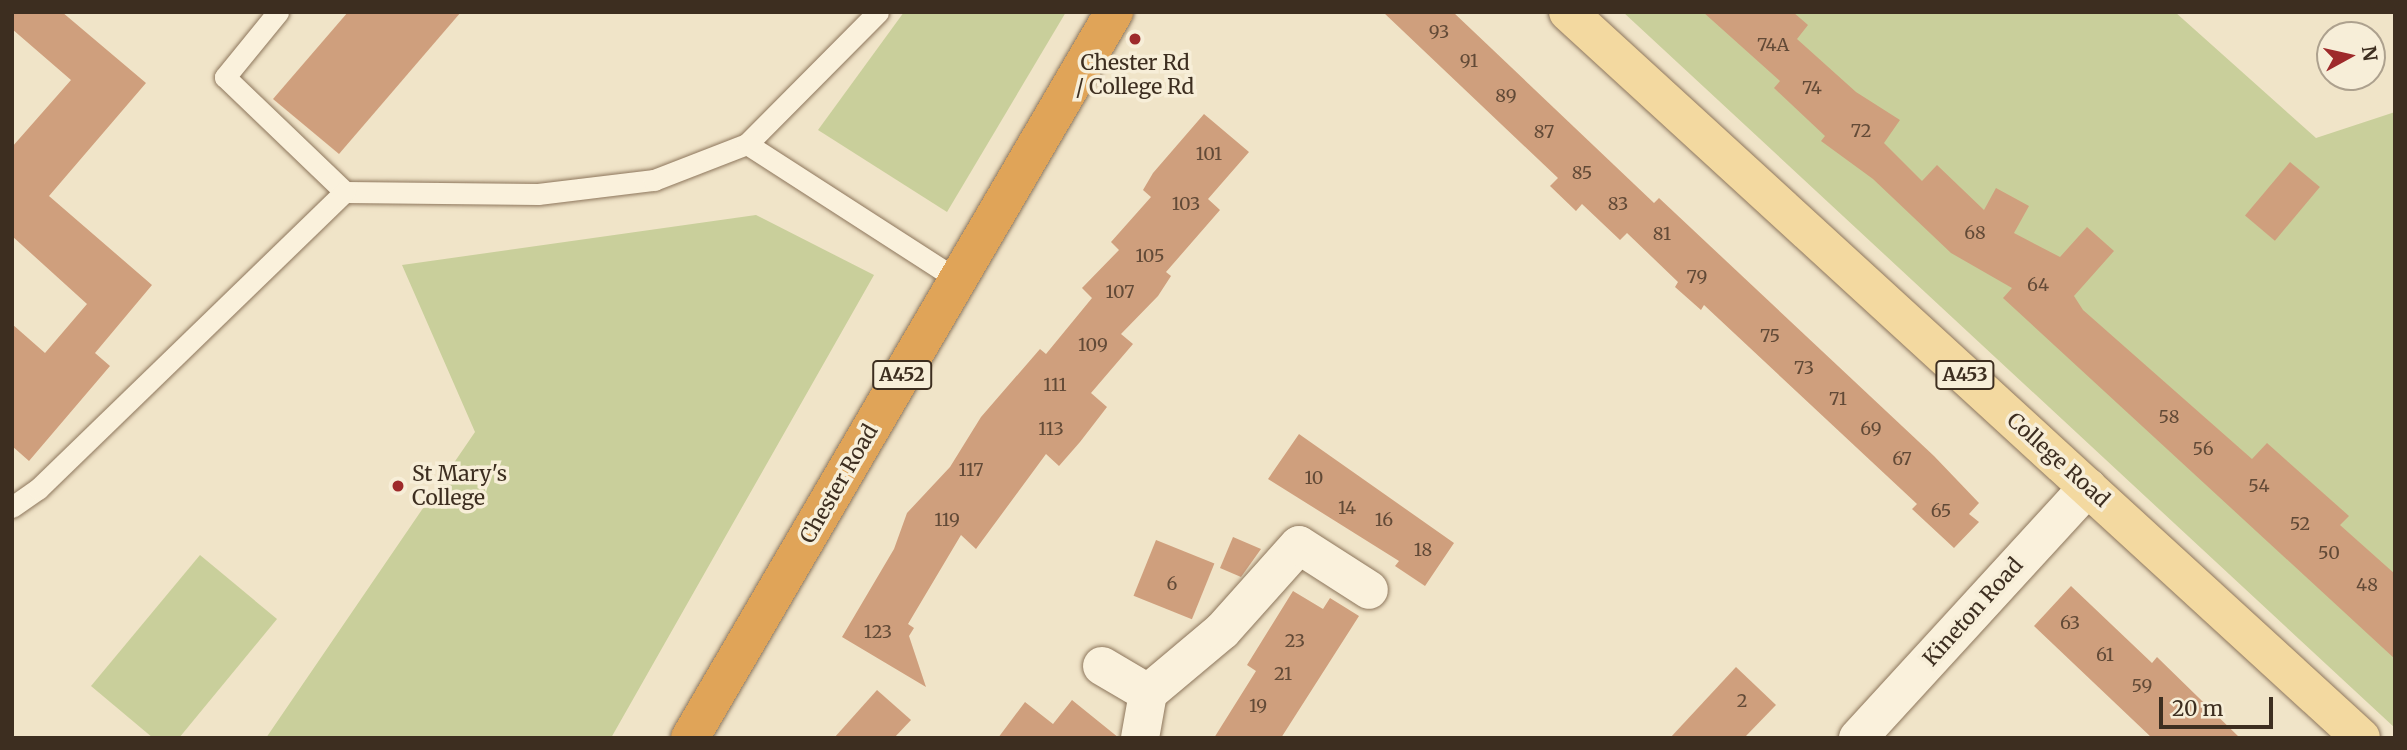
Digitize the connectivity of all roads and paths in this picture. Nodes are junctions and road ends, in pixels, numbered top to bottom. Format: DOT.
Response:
graph roads {
  1 [pos="278,12"];
  2 [pos="878,12"];
  3 [pos="1114,12"];
  4 [pos="1568,12"];
  5 [pos="747,144"];
  6 [pos="345,192"];
  7 [pos="958,280"];
  8 [pos="2088,487"];
  9 [pos="12,507"];
  10 [pos="1369,590"];
  11 [pos="1102,666"];
  12 [pos="1148,693"];
  13 [pos="690,738"];
  14 [pos="1140,738"];
  15 [pos="1858,738"];
  16 [pos="2361,738"];
  1 -- 6 [label="lane"];
  2 -- 5 [label="lane"];
  3 -- 7 [label="highway, Chester Road / A452"];
  4 -- 8 [label="main road, College Road / A453"];
  5 -- 6 [label="lane"];
  5 -- 7 [label="lane"];
  6 -- 9 [label="lane"];
  7 -- 13 [label="highway, Chester Road / A452"];
  8 -- 15 [label="street, Kineton Road"];
  8 -- 16 [label="main road, College Road / A453"];
  10 -- 12 [label="street"];
  11 -- 12 [label="street"];
  12 -- 14 [label="street"];
}
